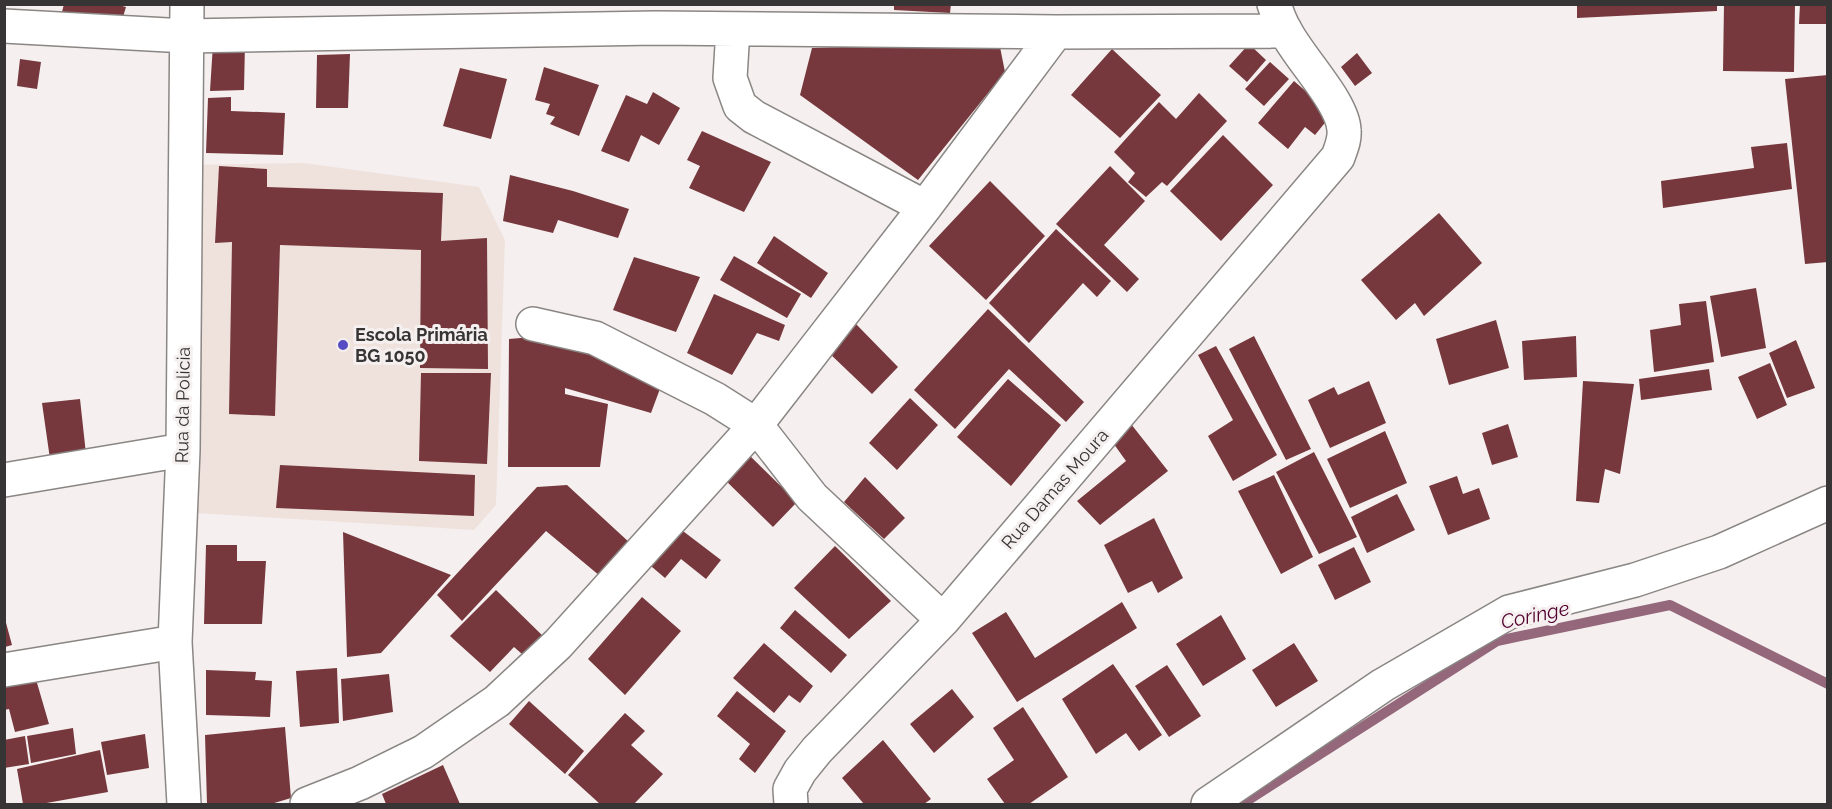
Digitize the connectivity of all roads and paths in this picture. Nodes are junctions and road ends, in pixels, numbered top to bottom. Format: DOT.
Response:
graph roads {
  1 [pos="656,16"];
  2 [pos="1279,18"];
  3 [pos="187,20"];
  4 [pos="4,26"];
  5 [pos="733,29"];
  6 [pos="1056,32"];
  7 [pos="925,207"];
  8 [pos="533,324"];
  9 [pos="756,425"];
  10 [pos="183,450"];
  11 [pos="4,480"];
  12 [pos="1827,503"];
  13 [pos="943,620"];
  14 [pos="175,642"];
  15 [pos="4,670"];
  16 [pos="184,804"];
  17 [pos="307,804"];
  18 [pos="791,804"];
  19 [pos="1208,804"];
  1 -- 3 [label="street"];
  1 -- 5 [label="street"];
  2 -- 6 [label="street"];
  2 -- 13 [label="street, Rua Damas Moura"];
  3 -- 4 [label="street"];
  3 -- 10 [label="street, Rua da Policia"];
  5 -- 6 [label="street"];
  5 -- 7 [label="street"];
  6 -- 7 [label="street"];
  7 -- 9 [label="street"];
  8 -- 9 [label="street"];
  9 -- 13 [label="street"];
  9 -- 17 [label="street"];
  10 -- 11 [label="street"];
  10 -- 14 [label="street, Rua da Policia"];
  12 -- 19 [label="street"];
  13 -- 18 [label="street, Rua Damas Moura"];
  14 -- 15 [label="street"];
  14 -- 16 [label="street, Rua da Policia"];
}
